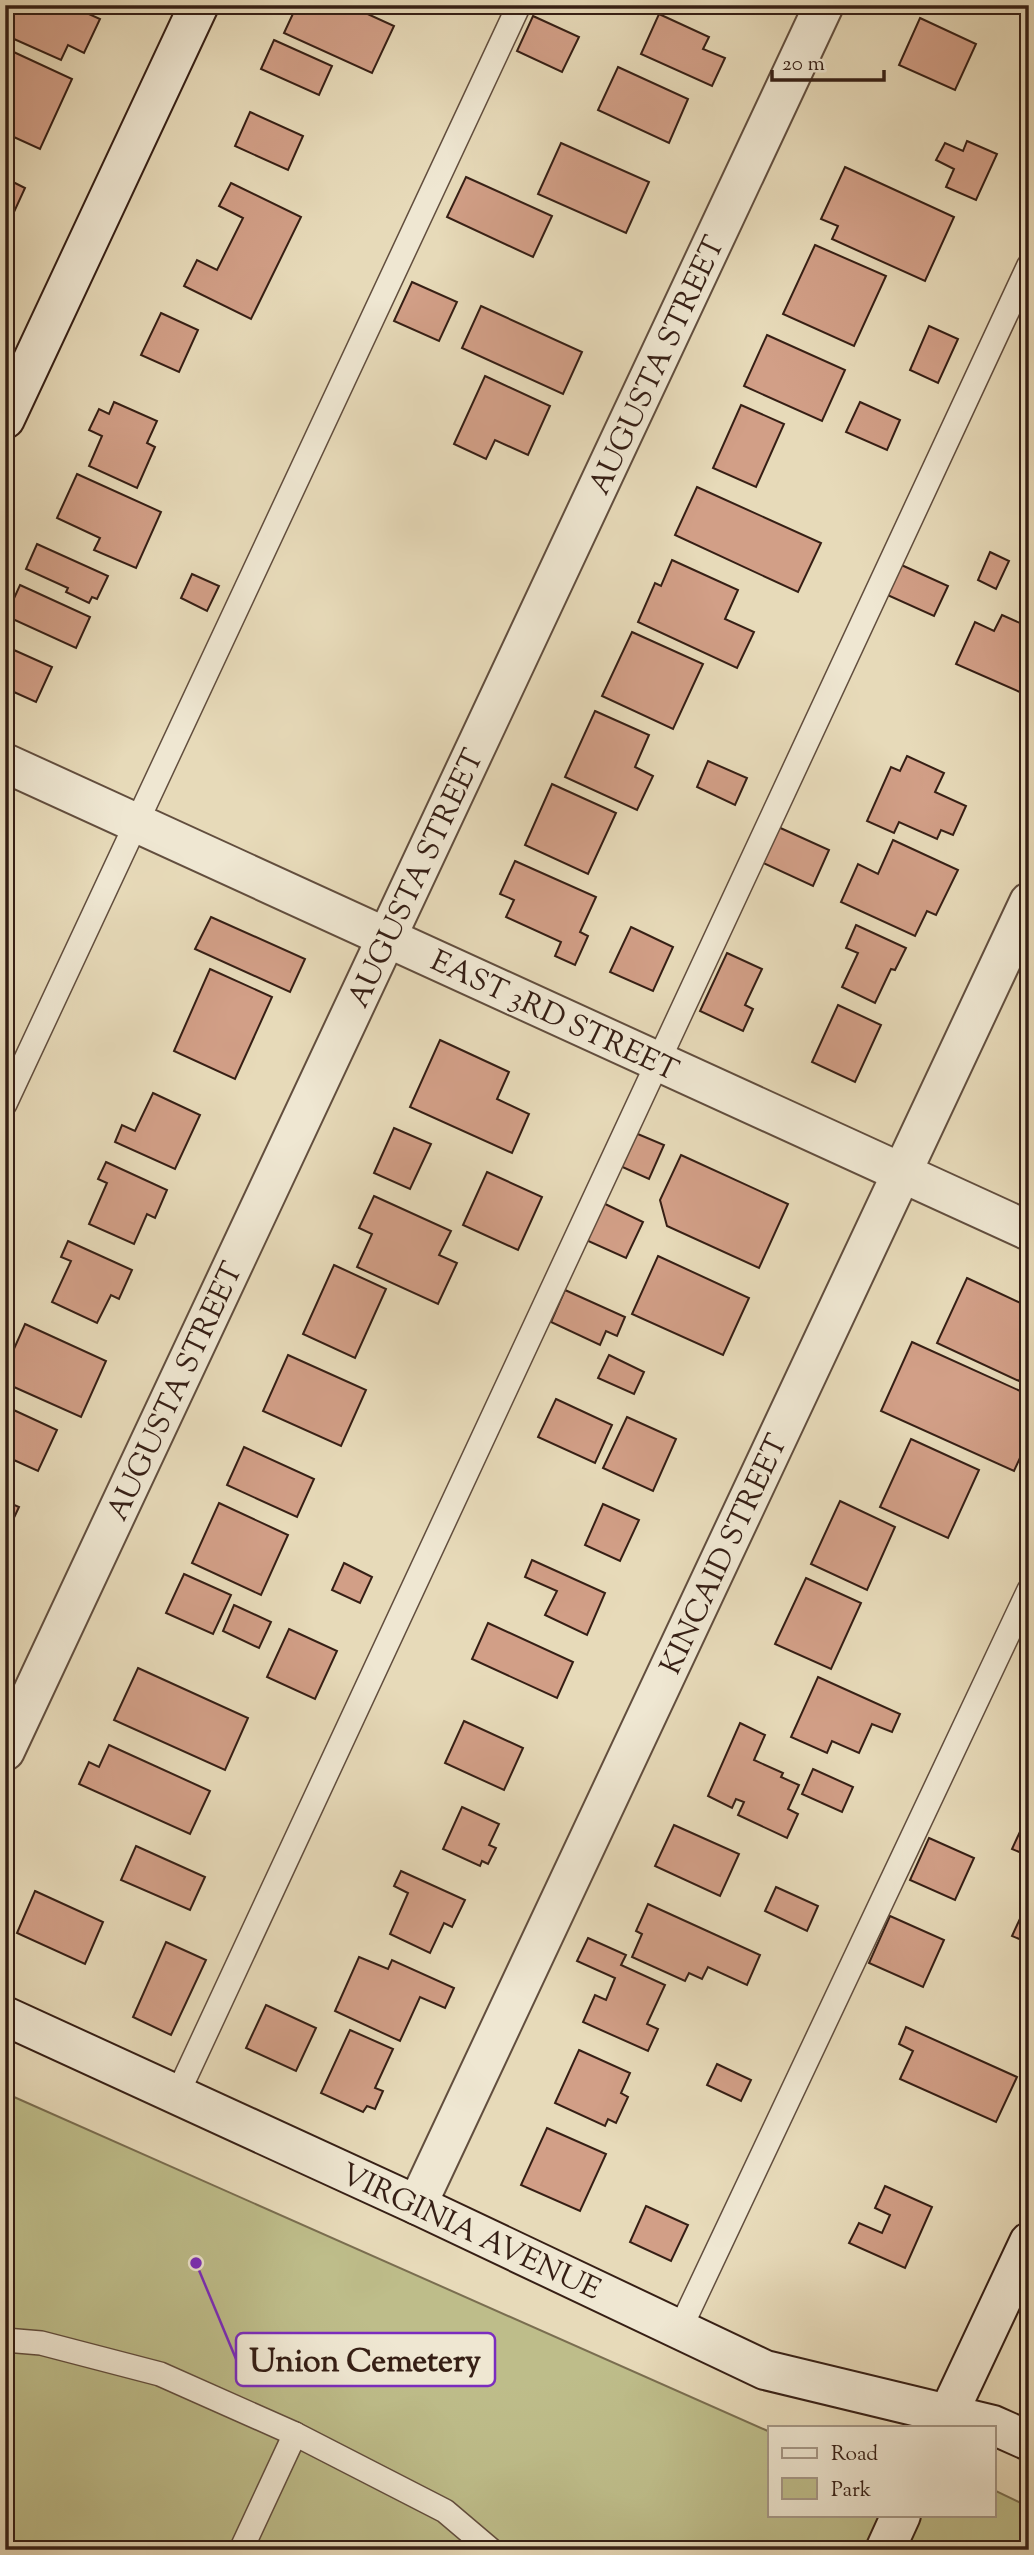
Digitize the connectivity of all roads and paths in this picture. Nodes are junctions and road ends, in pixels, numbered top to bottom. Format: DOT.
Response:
graph roads {
  1 [pos="199,5"];
  2 [pos="519,5"];
  3 [pos="824,5"];
  4 [pos="1029,265"];
  5 [pos="5,419"];
  6 [pos="5,763"];
  7 [pos="136,822"];
  8 [pos="1029,902"];
  9 [pos="387,938"];
  10 [pos="659,1063"];
  11 [pos="5,1104"];
  12 [pos="902,1173"];
  13 [pos="1029,1231"];
  14 [pos="1029,1590"];
  15 [pos="5,1751"];
  16 [pos="5,2016"];
  17 [pos="177,2095"];
  18 [pos="417,2206"];
  19 [pos="1029,2242"];
  20 [pos="680,2329"];
  21 [pos="5,2340"];
  22 [pos="945,2421"];
  23 [pos="995,2426"];
  24 [pos="996,2426"];
  25 [pos="295,2434"];
  26 [pos="1029,2441"];
  27 [pos="901,2516"];
  28 [pos="241,2550"];
  29 [pos="491,2550"];
  30 [pos="885,2550"];
  1 -- 5 [label="street"];
  2 -- 7 [label="lane"];
  3 -- 9 [label="street, AUGUSTA STREET"];
  4 -- 10 [label="lane"];
  6 -- 7 [label="street, EAST 3RD STREET"];
  7 -- 9 [label="street, EAST 3RD STREET"];
  7 -- 11 [label="lane"];
  8 -- 12 [label="street, KINCAID STREET"];
  9 -- 10 [label="street, EAST 3RD STREET"];
  9 -- 15 [label="street, AUGUSTA STREET"];
  10 -- 12 [label="street, EAST 3RD STREET"];
  10 -- 17 [label="lane"];
  12 -- 13 [label="street, EAST 3RD STREET"];
  12 -- 18 [label="street, KINCAID STREET"];
  14 -- 20 [label="lane"];
  16 -- 17 [label="street, VIRGINIA AVENUE"];
  17 -- 18 [label="street, VIRGINIA AVENUE"];
  18 -- 20 [label="street, VIRGINIA AVENUE"];
  19 -- 22 [label="street"];
  20 -- 22 [label="street, VIRGINIA AVENUE"];
  21 -- 25 [label="lane"];
  22 -- 23 [label="street, VIRGINIA AVENUE"];
  24 -- 26 [label="street, VIRGINIA AVENUE"];
  25 -- 28 [label="lane"];
  25 -- 29 [label="lane"];
  27 -- 30 [label="street"];
}
